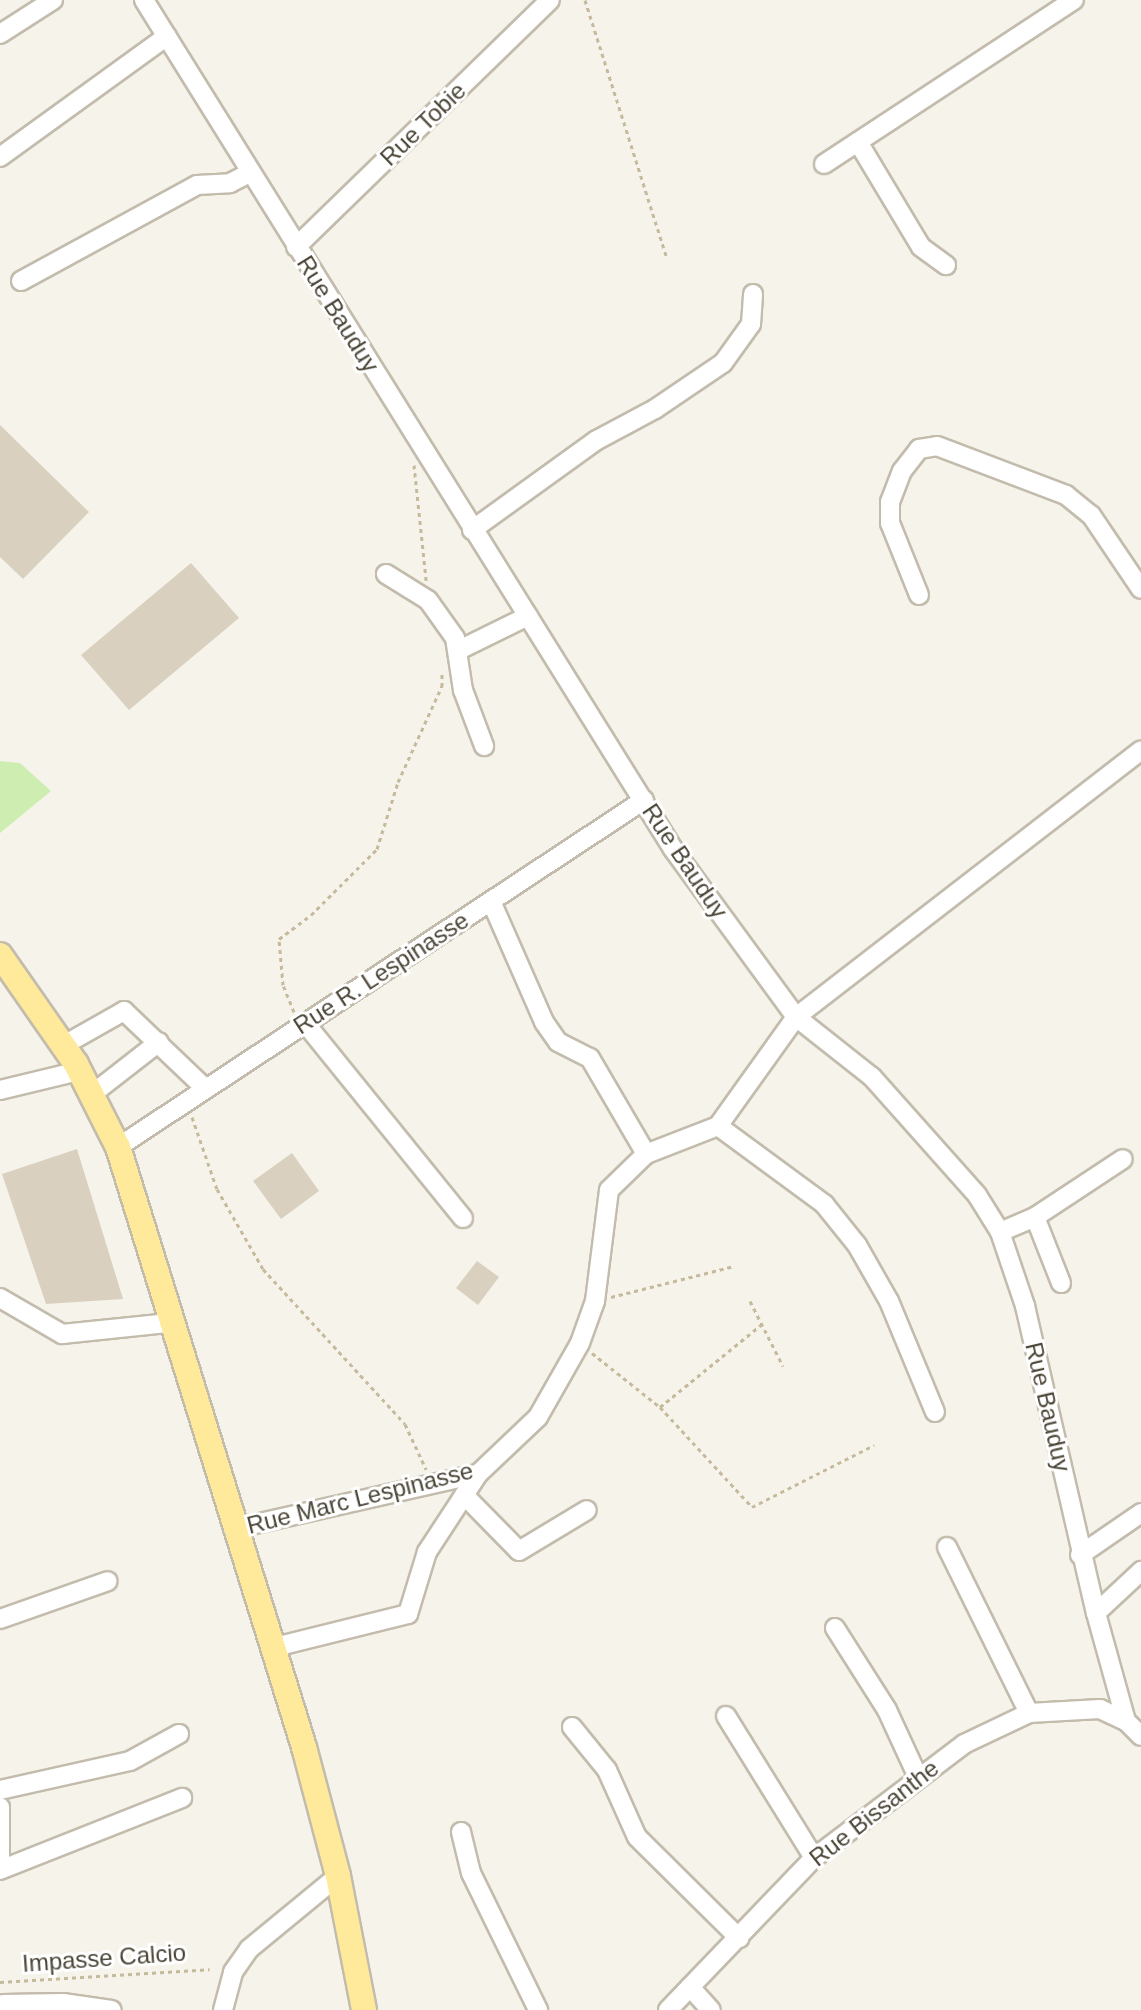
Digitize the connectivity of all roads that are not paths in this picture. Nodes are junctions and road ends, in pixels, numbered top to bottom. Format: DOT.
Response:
graph roads {
  1 [pos="53,0"];
  2 [pos="144,0"];
  3 [pos="550,0"];
  4 [pos="1074,0"];
  5 [pos="0,34"];
  6 [pos="167,36"];
  7 [pos="858,142"];
  8 [pos="0,157"];
  9 [pos="824,164"];
  10 [pos="250,173"];
  11 [pos="296,247"];
  12 [pos="946,265"];
  13 [pos="21,281"];
  14 [pos="753,294"];
  15 [pos="472,530"];
  16 [pos="386,574"];
  17 [pos="1141,589"];
  18 [pos="919,595"];
  19 [pos="528,616"];
  20 [pos="459,650"];
  21 [pos="484,746"];
  22 [pos="1141,750"];
  23 [pos="644,800"];
  24 [pos="491,901"];
  25 [pos="0,955"];
  26 [pos="796,1017"];
  27 [pos="302,1025"];
  28 [pos="159,1042"];
  29 [pos="64,1045"];
  30 [pos="79,1071"];
  31 [pos="206,1089"];
  32 [pos="0,1090"];
  33 [pos="91,1095"];
  34 [pos="718,1126"];
  35 [pos="118,1147"];
  36 [pos="646,1154"];
  37 [pos="1123,1159"];
  38 [pos="1035,1217"];
  39 [pos="463,1218"];
  40 [pos="1000,1232"];
  41 [pos="1061,1283"];
  42 [pos="0,1298"];
  43 [pos="169,1323"];
  44 [pos="935,1412"];
  45 [pos="478,1474"];
  46 [pos="464,1495"];
  47 [pos="587,1510"];
  48 [pos="1141,1513"];
  49 [pos="233,1529"];
  50 [pos="947,1547"];
  51 [pos="1080,1555"];
  52 [pos="1141,1571"];
  53 [pos="108,1581"];
  54 [pos="1096,1613"];
  55 [pos="0,1619"];
  56 [pos="835,1628"];
  57 [pos="275,1647"];
  58 [pos="1029,1713"];
  59 [pos="726,1716"];
  60 [pos="1126,1721"];
  61 [pos="572,1727"];
  62 [pos="179,1734"];
  63 [pos="1141,1736"];
  64 [pos="917,1775"];
  65 [pos="0,1790"];
  66 [pos="182,1798"];
  67 [pos="0,1807"];
  68 [pos="461,1832"];
  69 [pos="814,1858"];
  70 [pos="0,1867"];
  71 [pos="338,1876"];
  72 [pos="739,1938"];
  73 [pos="690,1987"];
  74 [pos="3,2004"];
  75 [pos="112,2010"];
  76 [pos="223,2010"];
  77 [pos="364,2010"];
  78 [pos="538,2010"];
  79 [pos="668,2010"];
  80 [pos="711,2010"];
  1 -- 5 [label="street"];
  2 -- 6 [label="street, Rue Bauduy"];
  3 -- 11 [label="street, Rue Tobie"];
  4 -- 7 [label="street"];
  6 -- 8 [label="street"];
  6 -- 10 [label="street, Rue Bauduy"];
  7 -- 9 [label="street"];
  7 -- 12 [label="street"];
  10 -- 11 [label="street, Rue Bauduy"];
  10 -- 13 [label="street"];
  11 -- 15 [label="street, Rue Bauduy"];
  14 -- 15 [label="street"];
  15 -- 19 [label="street, Rue Bauduy"];
  16 -- 20 [label="street"];
  17 -- 18 [label="street"];
  19 -- 20 [label="street"];
  19 -- 23 [label="street, Rue Bauduy"];
  20 -- 21 [label="street"];
  22 -- 26 [label="street"];
  23 -- 24 [label="street, Rue R. Lespinasse"];
  23 -- 26 [label="street, Rue Bauduy"];
  24 -- 27 [label="street, Rue R. Lespinasse"];
  24 -- 36 [label="street"];
  25 -- 29 [label="main road"];
  26 -- 34 [label="street"];
  26 -- 40 [label="street, Rue Bauduy"];
  27 -- 31 [label="street, Rue R. Lespinasse"];
  27 -- 39 [label="street"];
  28 -- 29 [label="street"];
  28 -- 31 [label="street"];
  28 -- 33 [label="street"];
  29 -- 30 [label="main road"];
  30 -- 32 [label="street"];
  30 -- 33 [label="main road"];
  31 -- 35 [label="street, Rue R. Lespinasse"];
  33 -- 35 [label="main road"];
  34 -- 36 [label="street, Rue Marc Lespinasse"];
  34 -- 44 [label="street"];
  35 -- 43 [label="main road"];
  36 -- 45 [label="street, Rue Marc Lespinasse"];
  37 -- 38 [label="street"];
  38 -- 40 [label="street"];
  38 -- 41 [label="street"];
  40 -- 51 [label="street, Rue Bauduy"];
  42 -- 43 [label="street"];
  43 -- 49 [label="main road"];
  45 -- 46 [label="street"];
  45 -- 49 [label="street, Rue Marc Lespinasse"];
  46 -- 47 [label="street"];
  46 -- 57 [label="street"];
  48 -- 51 [label="street"];
  49 -- 57 [label="main road"];
  50 -- 58 [label="street"];
  51 -- 54 [label="street, Rue Bauduy"];
  52 -- 54 [label="street"];
  53 -- 55 [label="street"];
  54 -- 60 [label="street, Rue Bauduy"];
  56 -- 64 [label="street"];
  57 -- 71 [label="main road"];
  58 -- 60 [label="street, Rue Bissanthe"];
  58 -- 64 [label="street, Rue Bissanthe"];
  59 -- 69 [label="street"];
  60 -- 63 [label="street, Rue Bauduy"];
  61 -- 72 [label="street"];
  62 -- 65 [label="street"];
  64 -- 69 [label="street, Rue Bissanthe"];
  66 -- 70 [label="street"];
  67 -- 70 [label="street"];
  68 -- 78 [label="street"];
  69 -- 72 [label="street, Rue Bissanthe"];
  71 -- 76 [label="street"];
  71 -- 77 [label="main road"];
  72 -- 73 [label="street, Rue Bissanthe"];
  73 -- 79 [label="street, Rue Bissanthe"];
  73 -- 80 [label="street"];
  74 -- 75 [label="street"];
}
